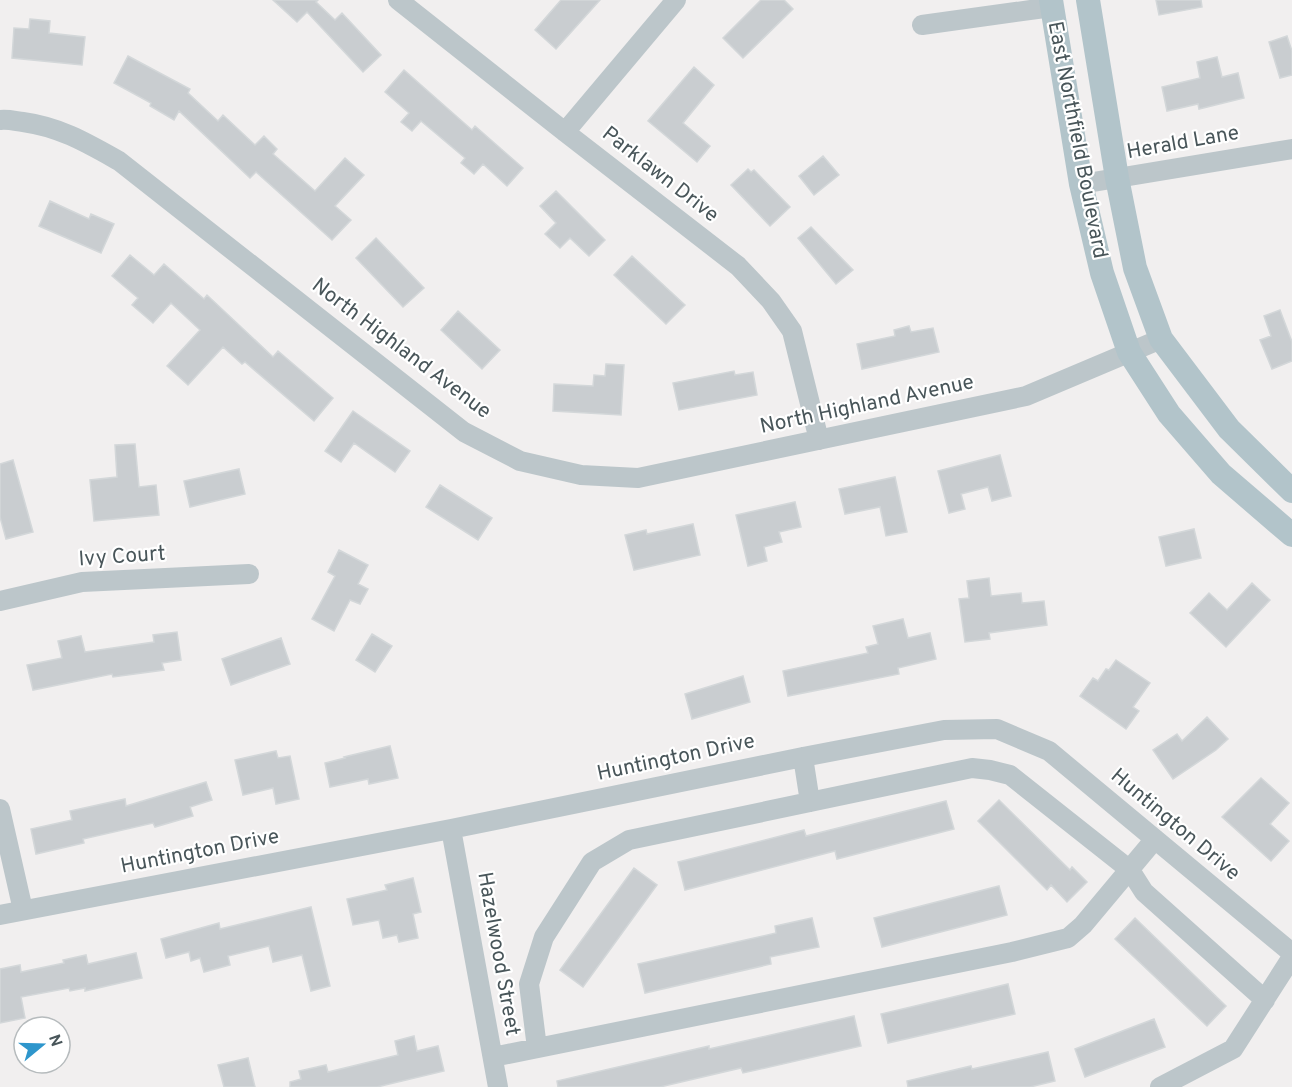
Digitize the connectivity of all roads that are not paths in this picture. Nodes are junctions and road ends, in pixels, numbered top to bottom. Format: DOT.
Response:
graph roads {
  1 [pos="398,0"];
  2 [pos="676,0"];
  3 [pos="1088,0"];
  4 [pos="1051,3"];
  5 [pos="922,25"];
  6 [pos="0,120"];
  7 [pos="565,132"];
  8 [pos="1292,149"];
  9 [pos="1117,178"];
  10 [pos="1081,184"];
  11 [pos="1161,339"];
  12 [pos="1129,352"];
  13 [pos="819,440"];
  14 [pos="1292,491"];
  15 [pos="1292,535"];
  16 [pos="249,574"];
  17 [pos="0,601"];
  18 [pos="803,757"];
  19 [pos="810,802"];
  20 [pos="0,809"];
  21 [pos="451,829"];
  22 [pos="1155,839"];
  23 [pos="1130,870"];
  24 [pos="23,910"];
  25 [pos="0,915"];
  26 [pos="1292,955"];
  27 [pos="1265,1000"];
  28 [pos="537,1048"];
  29 [pos="493,1057"];
  30 [pos="498,1087"];
  31 [pos="1160,1087"];
  1 -- 7 [label="street, Parklawn Drive"];
  2 -- 7 [label="street"];
  3 -- 9 [label="main road, East Northfield Boulevard"];
  4 -- 5 [label="street"];
  4 -- 10 [label="main road, East Northfield Boulevard"];
  6 -- 13 [label="street, North Highland Avenue"];
  7 -- 13 [label="street, Parklawn Drive"];
  8 -- 9 [label="street, Herald Lane"];
  9 -- 10 [label="street, Herald Lane"];
  9 -- 11 [label="main road, East Northfield Boulevard"];
  10 -- 12 [label="main road, East Northfield Boulevard"];
  11 -- 12 [label="street, North Highland Avenue"];
  11 -- 14 [label="main road, East Northfield Boulevard"];
  12 -- 13 [label="street, North Highland Avenue"];
  12 -- 15 [label="main road, East Northfield Boulevard"];
  16 -- 17 [label="street, Ivy Court"];
  18 -- 19 [label="street"];
  18 -- 21 [label="street, Huntington Drive"];
  18 -- 22 [label="street, Huntington Drive"];
  19 -- 23 [label="street"];
  19 -- 28 [label="street"];
  20 -- 24 [label="street"];
  21 -- 24 [label="street, Huntington Drive"];
  21 -- 29 [label="street, Hazelwood Street"];
  22 -- 23 [label="street"];
  22 -- 26 [label="street, Huntington Drive"];
  23 -- 27 [label="street"];
  23 -- 28 [label="street"];
  24 -- 25 [label="street, Huntington Drive"];
  26 -- 27 [label="street"];
  27 -- 31 [label="street"];
  28 -- 29 [label="street"];
  29 -- 30 [label="street, Hazelwood Street"];
}
